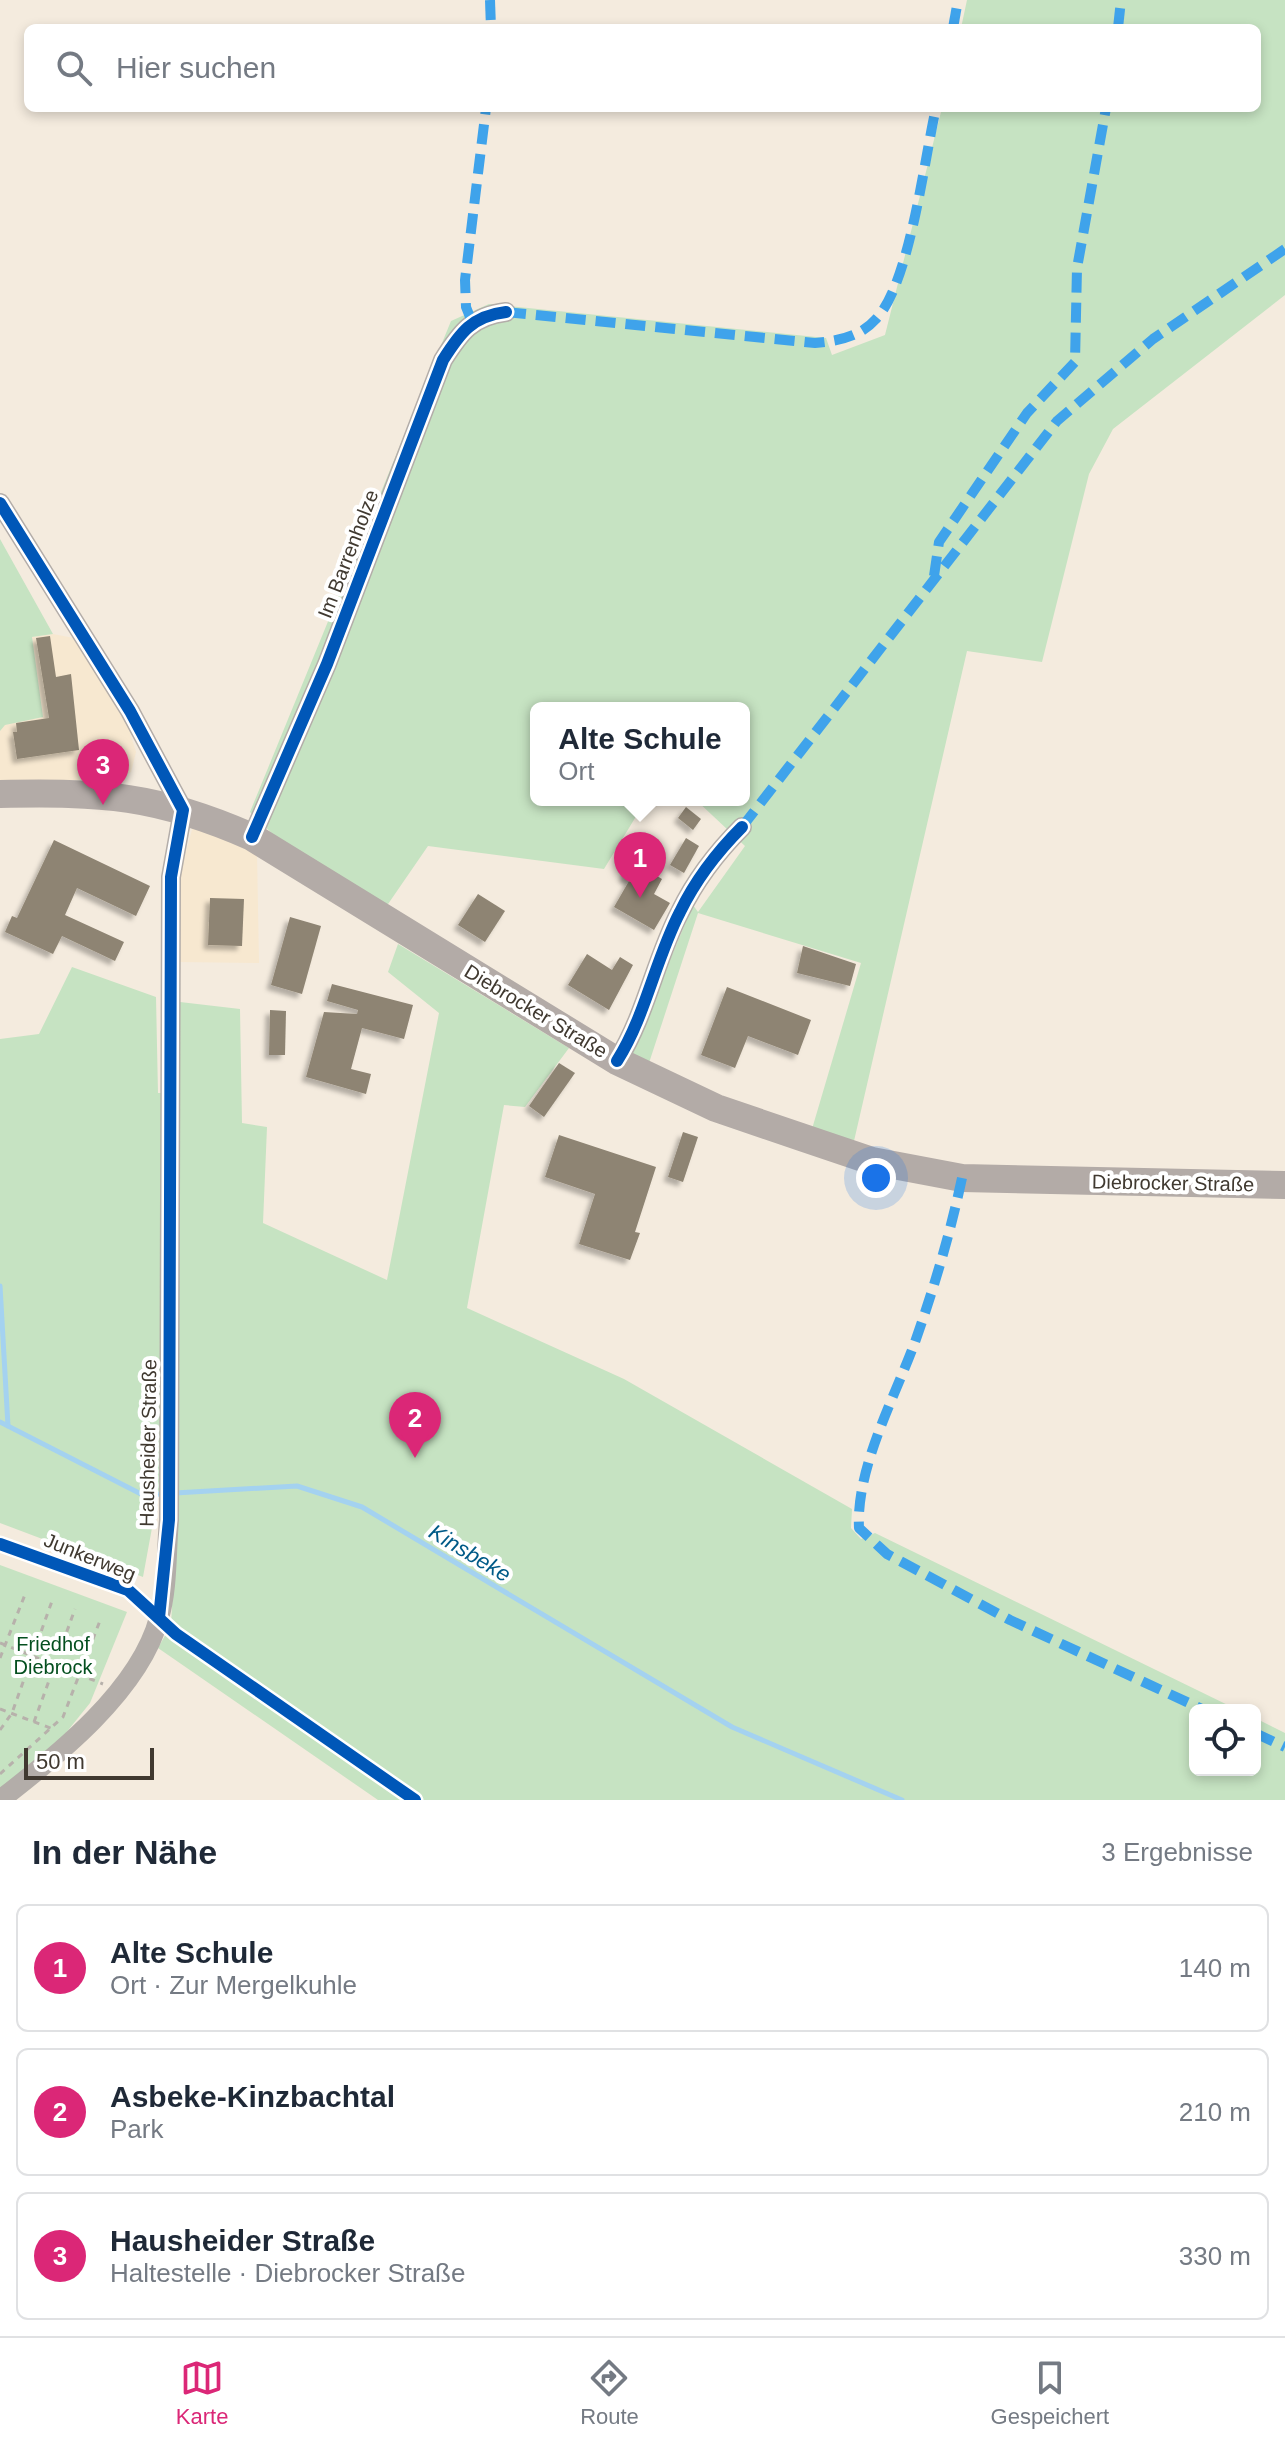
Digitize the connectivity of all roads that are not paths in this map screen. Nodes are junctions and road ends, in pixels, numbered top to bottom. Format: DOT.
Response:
graph roads {
  1 [pos="506,312"];
  2 [pos="0,503"];
  3 [pos="0,794"];
  4 [pos="183,810"];
  5 [pos="742,827"];
  6 [pos="252,837"];
  7 [pos="617,1061"];
  8 [pos="1285,1185"];
  9 [pos="0,1544"];
  10 [pos="159,1618"];
  11 [pos="0,1800"];
  1 -- 6 [label="street, Im Barrenholze"];
  2 -- 4 [label="street"];
  3 -- 4 [label="main road, Diebrocker Straße"];
  4 -- 6 [label="main road, Diebrocker Straße"];
  4 -- 10 [label="street, Hausheider Straße"];
  5 -- 7 [label="street"];
  6 -- 7 [label="main road, Diebrocker Straße"];
  7 -- 8 [label="main road, Diebrocker Straße"];
  9 -- 10 [label="lane, Junkerweg"];
  10 -- 11 [label="street, Hausheider Straße"];
}
